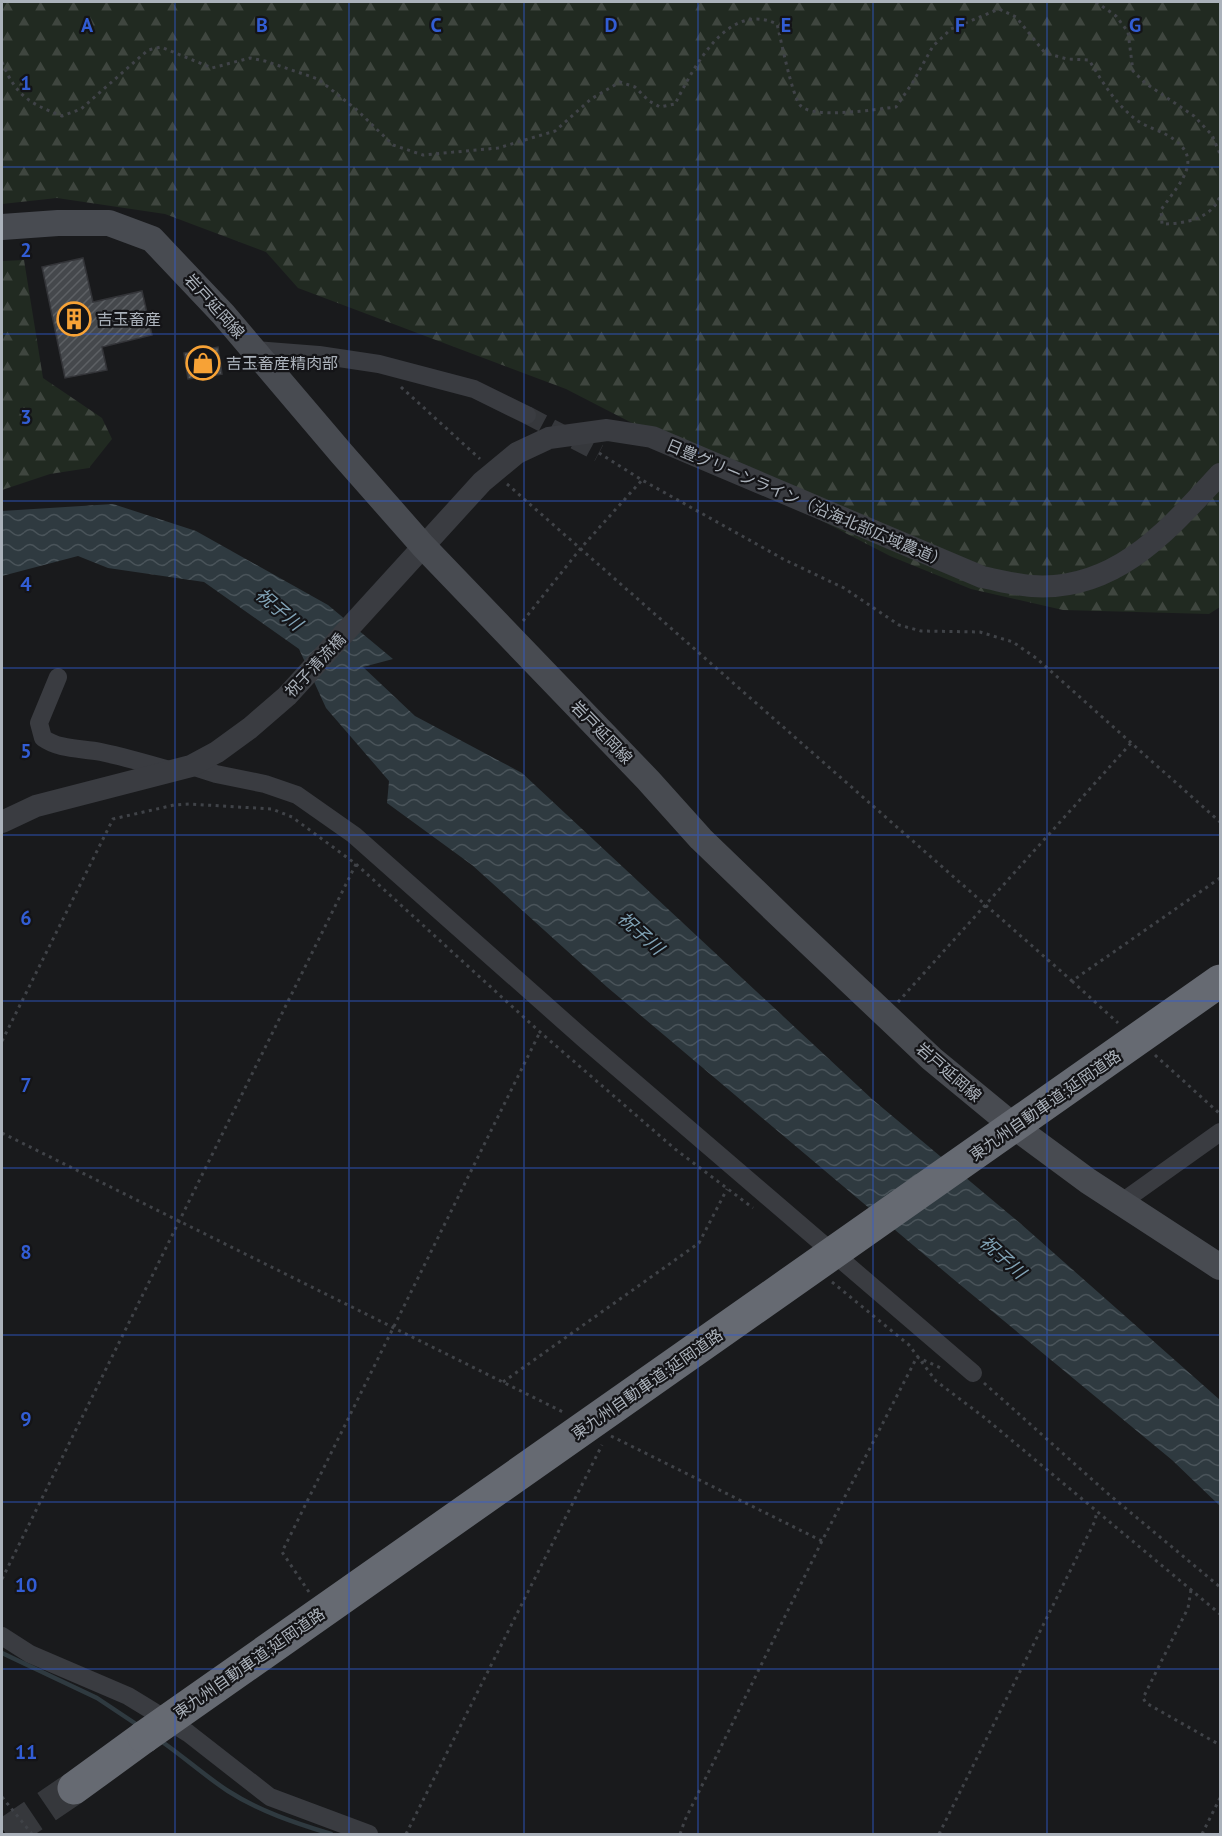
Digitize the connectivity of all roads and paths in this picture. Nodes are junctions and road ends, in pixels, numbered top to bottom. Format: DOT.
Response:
graph roads {
  1 [pos="1096,2"];
  2 [pos="758,14"];
  3 [pos="725,23"];
  4 [pos="2,62"];
  5 [pos="1221,154"];
  6 [pos="1221,196"];
  7 [pos="2,227"];
  8 [pos="255,350"];
  9 [pos="386,366"];
  10 [pos="527,415"];
  11 [pos="599,453"];
  12 [pos="484,462"];
  13 [pos="1221,474"];
  14 [pos="642,480"];
  15 [pos="504,481"];
  16 [pos="423,546"];
  17 [pos="581,548"];
  18 [pos="404,567"];
  19 [pos="510,636"];
  20 [pos="58,677"];
  21 [pos="1132,742"];
  22 [pos="182,769"];
  23 [pos="2,822"];
  24 [pos="1221,822"];
  25 [pos="356,864"];
  26 [pos="1221,878"];
  27 [pos="986,906"];
  28 [pos="1221,981"];
  29 [pos="886,1017"];
  30 [pos="540,1032"];
  31 [pos="2,1041"];
  32 [pos="1221,1131"];
  33 [pos="2,1133"];
  34 [pos="727,1189"];
  35 [pos="1122,1202"];
  36 [pos="754,1208"];
  37 [pos="179,1221"];
  38 [pos="1221,1267"];
  39 [pos="831,1281"];
  40 [pos="394,1328"];
  41 [pos="917,1357"];
  42 [pos="973,1373"];
  43 [pos="503,1382"];
  44 [pos="602,1444"];
  45 [pos="1098,1511"];
  46 [pos="2,1579"];
  47 [pos="1221,1587"];
  48 [pos="1191,1590"];
  49 [pos="313,1598"];
  50 [pos="1221,1614"];
  51 [pos="2,1636"];
  52 [pos="1221,1744"];
  53 [pos="74,1788"];
  54 [pos="2,1797"];
  55 [pos="1221,1798"];
  56 [pos="32,1834"];
  57 [pos="369,1834"];
  58 [pos="406,1834"];
  59 [pos="680,1834"];
  60 [pos="939,1834"];
  61 [pos="1202,1834"];
  1 -- 5 [label="path"];
  2 -- 6 [label="path"];
  3 -- 4 [label="path"];
  7 -- 8 [label="main road, 岩戸延岡線"];
  8 -- 9 [label="street"];
  8 -- 16 [label="main road, 岩戸延岡線"];
  9 -- 10 [label="street"];
  9 -- 12 [label="path"];
  11 -- 14 [label="path"];
  13 -- 16 [label="street, 日豊グリーンライン（沿海北部広域農道）"];
  14 -- 17 [label="path"];
  14 -- 21 [label="path"];
  15 -- 17 [label="path"];
  16 -- 18 [label="street, 日豊グリーンライン（沿海北部広域農道）"];
  16 -- 19 [label="main road, 岩戸延岡線"];
  17 -- 19 [label="path"];
  17 -- 27 [label="path"];
  18 -- 22 [label="street, 祝子清流橋"];
  19 -- 29 [label="main road, 岩戸延岡線"];
  20 -- 22 [label="street"];
  21 -- 24 [label="path"];
  21 -- 27 [label="path"];
  22 -- 23 [label="street"];
  22 -- 42 [label="street"];
  25 -- 30 [label="path"];
  25 -- 31 [label="path"];
  25 -- 37 [label="path"];
  26 -- 27 [label="path"];
  27 -- 29 [label="path"];
  28 -- 53 [label="highway, 東九州自動車道;延岡道路, bridge"];
  29 -- 35 [label="main road, 岩戸延岡線"];
  30 -- 34 [label="path"];
  30 -- 40 [label="path"];
  32 -- 35 [label="street"];
  33 -- 37 [label="path"];
  34 -- 36 [label="path"];
  34 -- 43 [label="path"];
  35 -- 38 [label="main road, 岩戸延岡線"];
  37 -- 40 [label="path"];
  37 -- 46 [label="path"];
  39 -- 41 [label="path"];
  40 -- 49 [label="path"];
  41 -- 42 [label="path"];
  41 -- 45 [label="path"];
  41 -- 59 [label="path"];
  42 -- 47 [label="path"];
  44 -- 58 [label="path"];
  45 -- 48 [label="path"];
  45 -- 60 [label="path"];
  48 -- 50 [label="path"];
  48 -- 52 [label="path"];
  51 -- 57 [label="street"];
  54 -- 56 [label="path"];
  55 -- 61 [label="path"];
}
